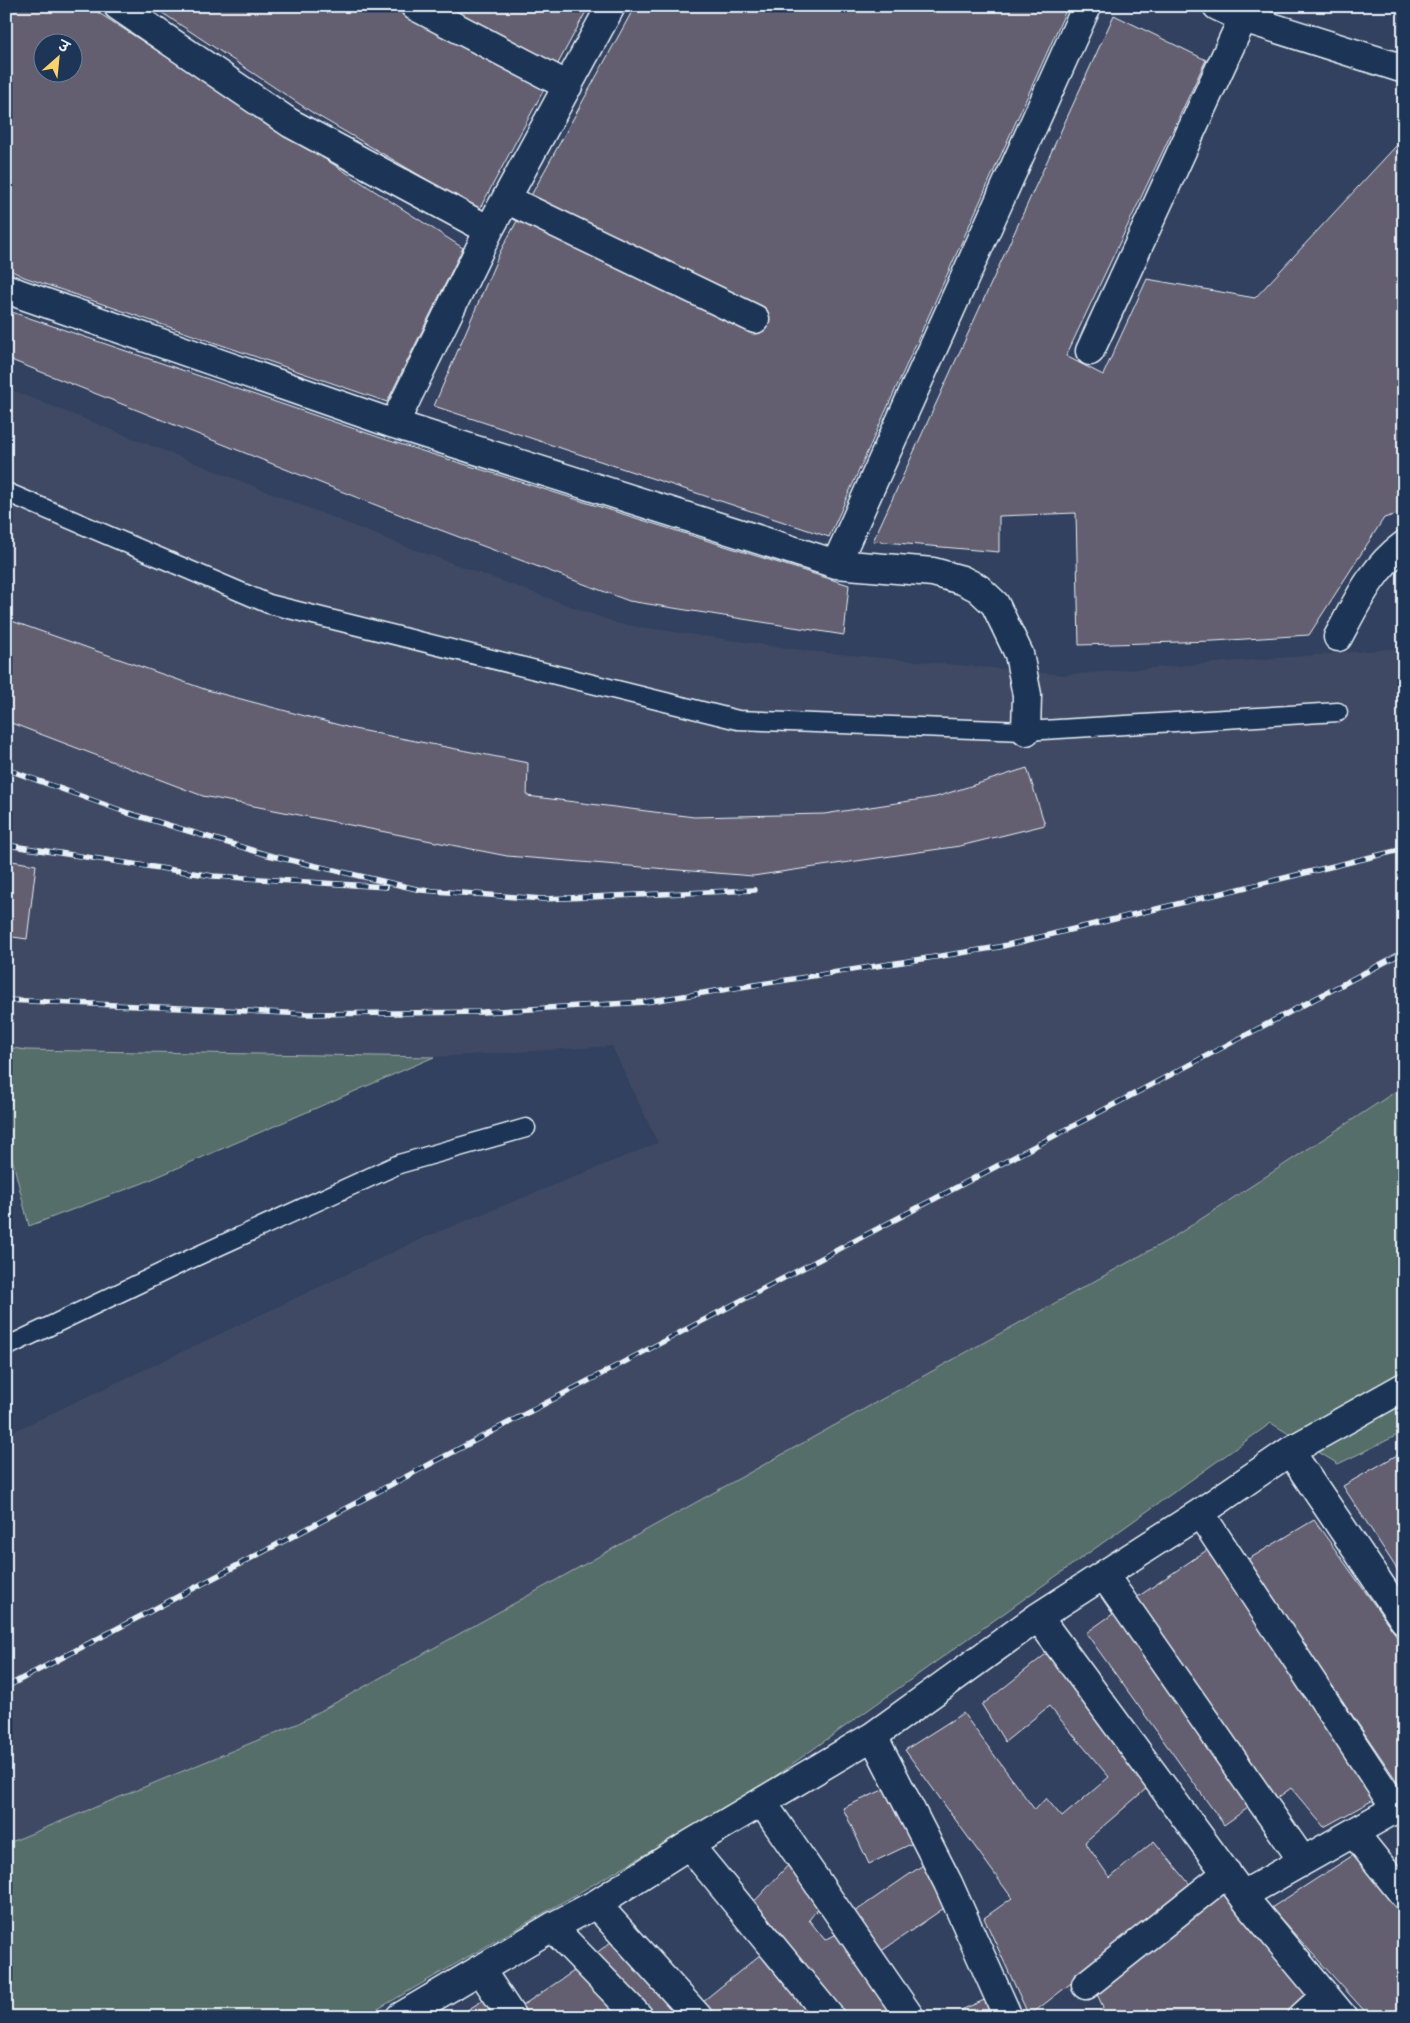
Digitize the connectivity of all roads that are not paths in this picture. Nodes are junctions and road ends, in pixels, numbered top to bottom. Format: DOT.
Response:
graph roads {
  1 [pos="118,6"];
  2 [pos="415,6"];
  3 [pos="611,6"];
  4 [pos="1087,6"];
  5 [pos="1217,6"];
  6 [pos="1242,18"];
  7 [pos="1404,69"];
  8 [pos="568,86"];
  9 [pos="506,199"];
  10 [pos="489,230"];
  11 [pos="6,288"];
  12 [pos="755,319"];
  13 [pos="1090,351"];
  14 [pos="394,424"];
  15 [pos="6,492"];
  16 [pos="1404,545"];
  17 [pos="836,564"];
  18 [pos="1338,637"];
  19 [pos="1338,712"];
  20 [pos="1026,731"];
  21 [pos="526,1128"];
  22 [pos="6,1347"];
  23 [pos="1404,1387"];
  24 [pos="1290,1451"];
  25 [pos="1200,1513"];
  26 [pos="1104,1575"];
  27 [pos="1038,1617"];
  28 [pos="1404,1620"];
  29 [pos="873,1736"];
  30 [pos="762,1802"];
  31 [pos="1400,1806"];
  32 [pos="1354,1832"];
  33 [pos="689,1845"];
  34 [pos="1303,1861"];
  35 [pos="1227,1873"];
  36 [pos="1243,1895"];
  37 [pos="1404,1895"];
  38 [pos="596,1904"];
  39 [pos="552,1927"];
  40 [pos="480,1970"];
  41 [pos="1086,1985"];
  42 [pos="1325,1996"];
  43 [pos="400,2017"];
  44 [pos="512,2017"];
  45 [pos="639,2017"];
  46 [pos="698,2017"];
  47 [pos="830,2017"];
  48 [pos="910,2017"];
  49 [pos="1008,2017"];
  50 [pos="1302,2017"];
  51 [pos="1343,2017"];
  1 -- 10 [label="street"];
  2 -- 8 [label="street"];
  3 -- 8 [label="street"];
  4 -- 17 [label="street"];
  5 -- 6 [label="street"];
  6 -- 7 [label="street"];
  6 -- 13 [label="street"];
  8 -- 9 [label="street"];
  9 -- 10 [label="street"];
  9 -- 12 [label="street"];
  10 -- 14 [label="street"];
  11 -- 14 [label="street"];
  14 -- 17 [label="street"];
  15 -- 20 [label="lane"];
  16 -- 18 [label="street"];
  17 -- 20 [label="street"];
  19 -- 20 [label="lane"];
  21 -- 22 [label="lane"];
  23 -- 24 [label="street"];
  24 -- 25 [label="street"];
  24 -- 28 [label="street"];
  25 -- 26 [label="street"];
  25 -- 31 [label="street"];
  26 -- 27 [label="street"];
  26 -- 34 [label="street"];
  27 -- 29 [label="street"];
  27 -- 35 [label="street"];
  29 -- 30 [label="street"];
  29 -- 49 [label="street"];
  30 -- 33 [label="street"];
  30 -- 48 [label="street"];
  31 -- 32 [label="street"];
  32 -- 34 [label="street"];
  32 -- 37 [label="street"];
  33 -- 38 [label="street"];
  33 -- 47 [label="street"];
  34 -- 36 [label="street"];
  35 -- 36 [label="street"];
  35 -- 41 [label="street"];
  36 -- 42 [label="street"];
  38 -- 39 [label="street"];
  38 -- 46 [label="street"];
  39 -- 40 [label="street"];
  39 -- 45 [label="street"];
  40 -- 43 [label="street"];
  40 -- 44 [label="street"];
  42 -- 50 [label="street"];
  42 -- 51 [label="street"];
}
